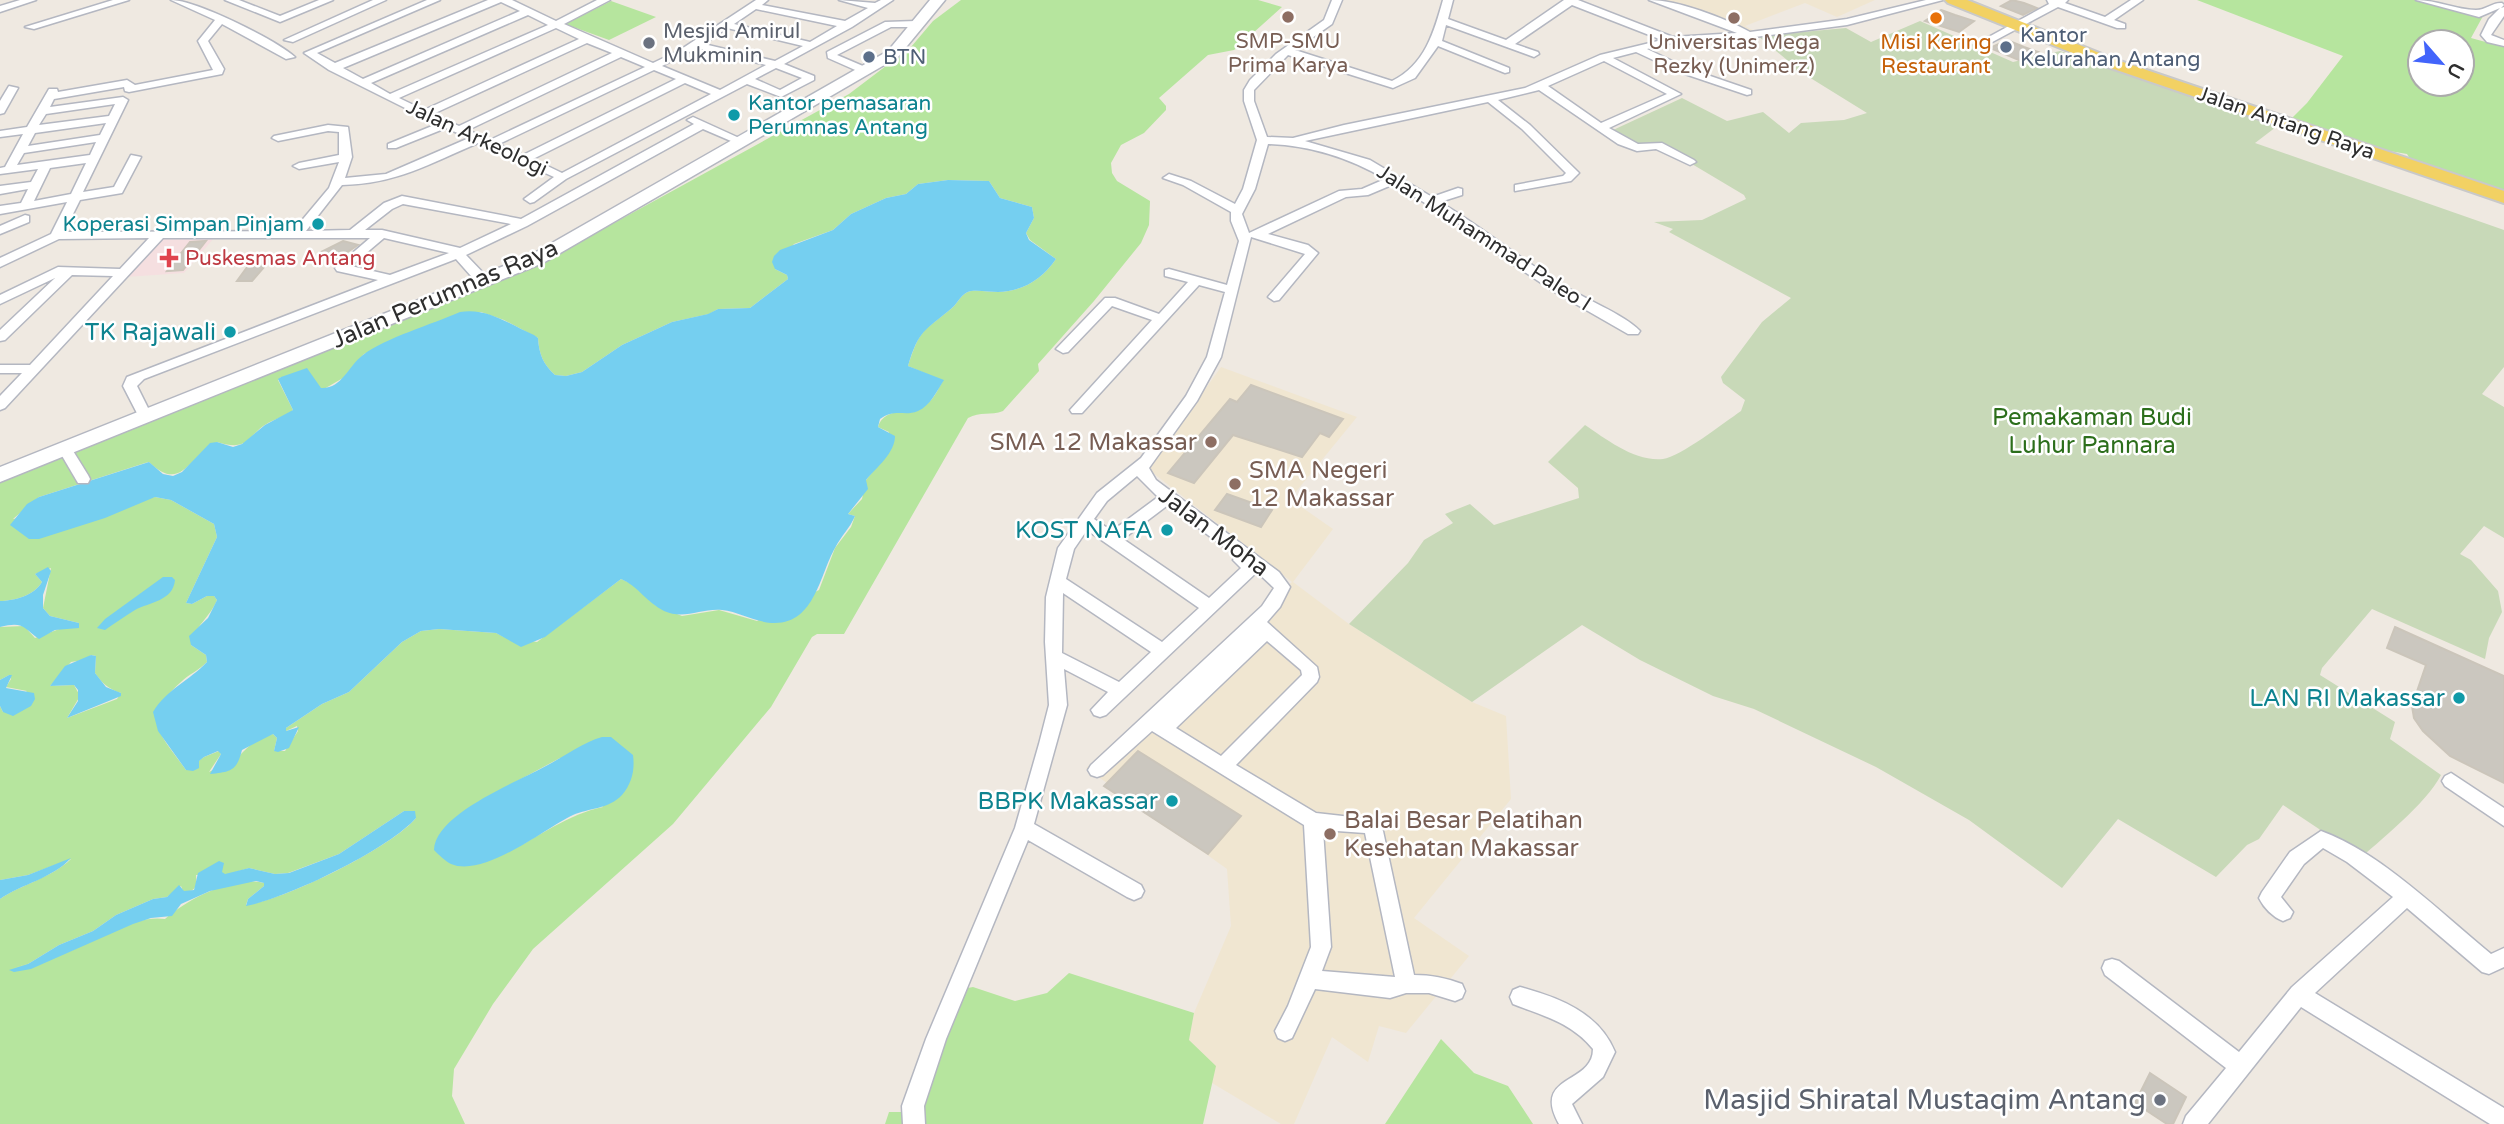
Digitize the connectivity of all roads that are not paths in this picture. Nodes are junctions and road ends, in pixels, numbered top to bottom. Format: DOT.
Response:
graph roads {
  1 [pos="30,0"];
  2 [pos="124,0"];
  3 [pos="176,0"];
  4 [pos="230,0"];
  5 [pos="326,0"];
  6 [pos="381,0"];
  7 [pos="435,0"];
  8 [pos="496,0"];
  9 [pos="504,0"];
  10 [pos="533,0"];
  11 [pos="605,0"];
  12 [pos="844,0"];
  13 [pos="888,0"];
  14 [pos="954,0"];
  15 [pos="1337,0"];
  16 [pos="1448,0"];
  17 [pos="1570,0"];
  18 [pos="1654,0"];
  19 [pos="1938,0"];
  20 [pos="1953,0"];
  21 [pos="2138,0"];
  22 [pos="2421,0"];
  23 [pos="2487,0"];
  24 [pos="2056,1"];
  25 [pos="757,2"];
  26 [pos="878,7"];
  27 [pos="2502,7"];
  28 [pos="0,9"];
  29 [pos="523,9"];
  30 [pos="927,12"];
  31 [pos="221,19"];
  32 [pos="1441,20"];
  33 [pos="2106,21"];
  34 [pos="556,25"];
  35 [pos="726,25"];
  36 [pos="848,25"];
  37 [pos="2122,26"];
  38 [pos="30,27"];
  39 [pos="2018,27"];
  40 [pos="1747,35"];
  41 [pos="587,39"];
  42 [pos="289,40"];
  43 [pos="1672,40"];
  44 [pos="1436,42"];
  45 [pos="2504,43"];
  46 [pos="1508,44"];
  47 [pos="696,45"];
  48 [pos="812,45"];
  49 [pos="1979,46"];
  50 [pos="1635,48"];
  51 [pos="1286,51"];
  52 [pos="620,53"];
  53 [pos="1534,54"];
  54 [pos="290,57"];
  55 [pos="1604,57"];
  56 [pos="776,64"];
  57 [pos="653,66"];
  58 [pos="333,68"];
  59 [pos="1505,70"];
  60 [pos="866,71"];
  61 [pos="685,79"];
  62 [pos="747,80"];
  63 [pos="362,83"];
  64 [pos="1541,86"];
  65 [pos="13,88"];
  66 [pos="1747,92"];
  67 [pos="126,94"];
  68 [pos="720,94"];
  69 [pos="390,98"];
  70 [pos="1490,99"];
  71 [pos="0,111"];
  72 [pos="41,111"];
  73 [pos="424,114"];
  74 [pos="114,119"];
  75 [pos="690,119"];
  76 [pos="445,124"];
  77 [pos="703,124"];
  78 [pos="1601,128"];
  79 [pos="32,129"];
  80 [pos="459,130"];
  81 [pos="0,134"];
  82 [pos="104,138"];
  83 [pos="278,138"];
  84 [pos="477,139"];
  85 [pos="1263,140"];
  86 [pos="1293,141"];
  87 [pos="743,142"];
  88 [pos="490,144"];
  89 [pos="392,146"];
  90 [pos="21,150"];
  91 [pos="346,157"];
  92 [pos="95,158"];
  93 [pos="135,158"];
  94 [pos="524,159"];
  95 [pos="1690,162"];
  96 [pos="46,164"];
  97 [pos="299,166"];
  98 [pos="5,170"];
  99 [pos="562,177"];
  100 [pos="1169,178"];
  101 [pos="1395,179"];
  102 [pos="339,181"];
  103 [pos="34,186"];
  104 [pos="1519,188"];
  105 [pos="0,190"];
  106 [pos="1458,192"];
  107 [pos="2504,197"];
  108 [pos="75,198"];
  109 [pos="530,199"];
  110 [pos="1431,201"];
  111 [pos="26,205"];
  112 [pos="0,209"];
  113 [pos="1238,211"];
  114 [pos="25,219"];
  115 [pos="523,223"];
  116 [pos="0,230"];
  117 [pos="354,233"];
  118 [pos="382,234"];
  119 [pos="1251,234"];
  120 [pos="159,235"];
  121 [pos="296,235"];
  122 [pos="56,236"];
  123 [pos="460,253"];
  124 [pos="0,263"];
  125 [pos="69,271"];
  126 [pos="126,273"];
  127 [pos="1169,273"];
  128 [pos="394,280"];
  129 [pos="1196,281"];
  130 [pos="484,282"];
  131 [pos="1232,290"];
  132 [pos="1274,297"];
  133 [pos="0,300"];
  134 [pos="1161,319"];
  135 [pos="1633,331"];
  136 [pos="2,334"];
  137 [pos="1063,349"];
  138 [pos="0,369"];
  139 [pos="33,369"];
  140 [pos="0,405"];
  141 [pos="1077,410"];
  142 [pos="145,416"];
  143 [pos="65,449"];
  144 [pos="1145,462"];
  145 [pos="0,475"];
  146 [pos="83,479"];
  147 [pos="1169,498"];
  148 [pos="1084,520"];
  149 [pos="1112,539"];
  150 [pos="1057,581"];
  151 [pos="1210,607"];
  152 [pos="1261,626"];
  153 [pos="1163,651"];
  154 [pos="1054,656"];
  155 [pos="1122,691"];
  156 [pos="1100,710"];
  157 [pos="1158,726"];
  158 [pos="1223,766"];
  159 [pos="1097,770"];
  160 [pos="2452,780"];
  161 [pos="2504,818"];
  162 [pos="1313,821"];
  163 [pos="1024,828"];
  164 [pos="1134,891"];
  165 [pos="2406,897"];
  166 [pos="2283,912"];
  167 [pos="2504,957"];
  168 [pos="2112,968"];
  169 [pos="1309,979"];
  170 [pos="1406,984"];
  171 [pos="1455,991"];
  172 [pos="2299,994"];
  173 [pos="1520,997"];
  174 [pos="1285,1031"];
  175 [pos="2241,1066"];
  176 [pos="2504,1120"];
  177 [pos="914,1124"];
  178 [pos="1571,1124"];
  179 [pos="2194,1124"];
  1 -- 28 [label="street"];
  2 -- 38 [label="street"];
  3 -- 31 [label="street"];
  4 -- 5 [label="street"];
  6 -- 42 [label="street"];
  7 -- 58 [label="street, Jalan Arkeologi"];
  8 -- 58 [label="street"];
  9 -- 29 [label="street"];
  10 -- 29 [label="street"];
  11 -- 34 [label="street"];
  12 -- 26 [label="street"];
  13 -- 26 [label="street, Jalan Arkeologi"];
  14 -- 30 [label="street, Jalan Perumnas Raya"];
  15 -- 51 [label="street"];
  16 -- 32 [label="street"];
  17 -- 43 [label="street"];
  17 -- 46 [label="street"];
  18 -- 40 [label="street"];
  19 -- 40 [label="street"];
  20 -- 39 [label="main road, Jalan Antang Raya"];
  21 -- 33 [label="street"];
  22 -- 27 [label="street"];
  23 -- 27 [label="street"];
  24 -- 33 [label="street"];
  24 -- 39 [label="street"];
  25 -- 35 [label="street"];
  25 -- 36 [label="street"];
  26 -- 36 [label="street, Jalan Arkeologi"];
  27 -- 45 [label="street"];
  29 -- 34 [label="street"];
  29 -- 63 [label="street"];
  30 -- 60 [label="street, Jalan Perumnas Raya"];
  30 -- 60 [label="street"];
  31 -- 54 [label="street"];
  31 -- 67 [label="street"];
  32 -- 44 [label="street"];
  32 -- 46 [label="street"];
  33 -- 37 [label="street"];
  34 -- 41 [label="street"];
  34 -- 69 [label="street"];
  35 -- 47 [label="street"];
  35 -- 48 [label="street"];
  36 -- 48 [label="street, Jalan Arkeologi"];
  39 -- 49 [label="street"];
  39 -- 107 [label="main road, Jalan Antang Raya"];
  40 -- 43 [label="street"];
  41 -- 52 [label="street"];
  41 -- 73 [label="street"];
  43 -- 50 [label="street"];
  44 -- 51 [label="street"];
  44 -- 59 [label="street"];
  46 -- 53 [label="street"];
  47 -- 56 [label="street"];
  47 -- 57 [label="street"];
  48 -- 56 [label="street, Jalan Arkeologi"];
  50 -- 55 [label="street"];
  50 -- 66 [label="street"];
  51 -- 85 [label="street"];
  52 -- 57 [label="street"];
  52 -- 80 [label="street"];
  55 -- 64 [label="street"];
  55 -- 78 [label="street"];
  56 -- 62 [label="street, Jalan Arkeologi"];
  56 -- 62 [label="street"];
  57 -- 61 [label="street"];
  57 -- 88 [label="street"];
  58 -- 63 [label="street, Jalan Arkeologi"];
  60 -- 87 [label="street, Jalan Perumnas Raya"];
  61 -- 68 [label="street"];
  61 -- 94 [label="street"];
  62 -- 68 [label="street, Jalan Arkeologi"];
  63 -- 69 [label="street, Jalan Arkeologi"];
  64 -- 70 [label="street"];
  64 -- 78 [label="street"];
  65 -- 71 [label="street"];
  67 -- 72 [label="street"];
  67 -- 72 [label="street"];
  67 -- 74 [label="street"];
  68 -- 99 [label="street, Jalan Arkeologi"];
  69 -- 73 [label="street, Jalan Arkeologi"];
  70 -- 86 [label="street"];
  70 -- 104 [label="street"];
  72 -- 79 [label="street"];
  73 -- 76 [label="street, Jalan Arkeologi"];
  74 -- 79 [label="street"];
  74 -- 82 [label="street"];
  75 -- 77 [label="street"];
  76 -- 80 [label="street, Jalan Arkeologi"];
  76 -- 89 [label="street"];
  77 -- 87 [label="street"];
  77 -- 115 [label="street"];
  78 -- 95 [label="street"];
  79 -- 81 [label="street"];
  79 -- 90 [label="street"];
  80 -- 84 [label="street, Jalan Arkeologi"];
  82 -- 90 [label="street"];
  82 -- 92 [label="street"];
  83 -- 91 [label="street"];
  84 -- 88 [label="street, Jalan Arkeologi"];
  84 -- 102 [label="street"];
  85 -- 86 [label="street"];
  85 -- 113 [label="street"];
  86 -- 101 [label="street, Jalan Muhammad Paleo I"];
  87 -- 130 [label="street, Jalan Perumnas Raya"];
  88 -- 94 [label="street, Jalan Arkeologi"];
  90 -- 98 [label="street"];
  91 -- 97 [label="street"];
  91 -- 102 [label="street"];
  92 -- 96 [label="street"];
  92 -- 108 [label="street"];
  93 -- 108 [label="street"];
  94 -- 99 [label="street, Jalan Arkeologi"];
  96 -- 98 [label="street"];
  96 -- 103 [label="street"];
  99 -- 109 [label="street"];
  100 -- 113 [label="street"];
  101 -- 110 [label="street, Jalan Muhammad Paleo I"];
  101 -- 119 [label="street"];
  102 -- 121 [label="street"];
  103 -- 105 [label="street"];
  103 -- 111 [label="street"];
  106 -- 110 [label="street"];
  108 -- 111 [label="street"];
  108 -- 122 [label="street"];
  110 -- 135 [label="street, Jalan Muhammad Paleo I"];
  111 -- 112 [label="street"];
  113 -- 119 [label="street, Jalan Moha"];
  114 -- 116 [label="street"];
  115 -- 117 [label="street"];
  115 -- 123 [label="street"];
  117 -- 118 [label="street"];
  117 -- 121 [label="street"];
  118 -- 123 [label="street"];
  118 -- 128 [label="street"];
  119 -- 131 [label="street, Jalan Moha"];
  119 -- 132 [label="street"];
  120 -- 121 [label="street"];
  120 -- 122 [label="street"];
  120 -- 126 [label="street"];
  122 -- 124 [label="street"];
  123 -- 128 [label="street"];
  123 -- 130 [label="street"];
  125 -- 126 [label="street"];
  125 -- 133 [label="street"];
  125 -- 136 [label="street"];
  126 -- 139 [label="street"];
  127 -- 129 [label="street"];
  128 -- 142 [label="street"];
  129 -- 131 [label="street"];
  129 -- 134 [label="street"];
  130 -- 142 [label="street, Jalan Perumnas Raya"];
  131 -- 144 [label="street, Jalan Moha"];
  134 -- 137 [label="street"];
  134 -- 141 [label="street"];
  138 -- 139 [label="street"];
  139 -- 140 [label="street"];
  142 -- 143 [label="street, Jalan Perumnas Raya"];
  143 -- 145 [label="street, Jalan Perumnas Raya"];
  143 -- 146 [label="street"];
  144 -- 147 [label="street, Jalan Moha"];
  144 -- 148 [label="street"];
  147 -- 149 [label="street"];
  147 -- 151 [label="street"];
  147 -- 152 [label="street, Jalan Moha"];
  148 -- 149 [label="street"];
  148 -- 150 [label="street"];
  149 -- 151 [label="street"];
  150 -- 153 [label="street"];
  150 -- 154 [label="street"];
  151 -- 153 [label="street"];
  152 -- 157 [label="street, Jalan Moha"];
  152 -- 158 [label="street"];
  153 -- 155 [label="street"];
  154 -- 155 [label="street"];
  154 -- 163 [label="street"];
  155 -- 156 [label="street"];
  157 -- 158 [label="street"];
  157 -- 159 [label="street"];
  158 -- 162 [label="street"];
  160 -- 161 [label="street"];
  162 -- 169 [label="street"];
  162 -- 170 [label="street"];
  163 -- 164 [label="street"];
  163 -- 177 [label="street"];
  165 -- 166 [label="street"];
  165 -- 167 [label="street"];
  165 -- 172 [label="street"];
  168 -- 175 [label="street"];
  169 -- 170 [label="street"];
  169 -- 174 [label="street"];
  170 -- 171 [label="street"];
  172 -- 175 [label="street"];
  172 -- 176 [label="street"];
  173 -- 178 [label="street"];
  175 -- 179 [label="street"];
}
